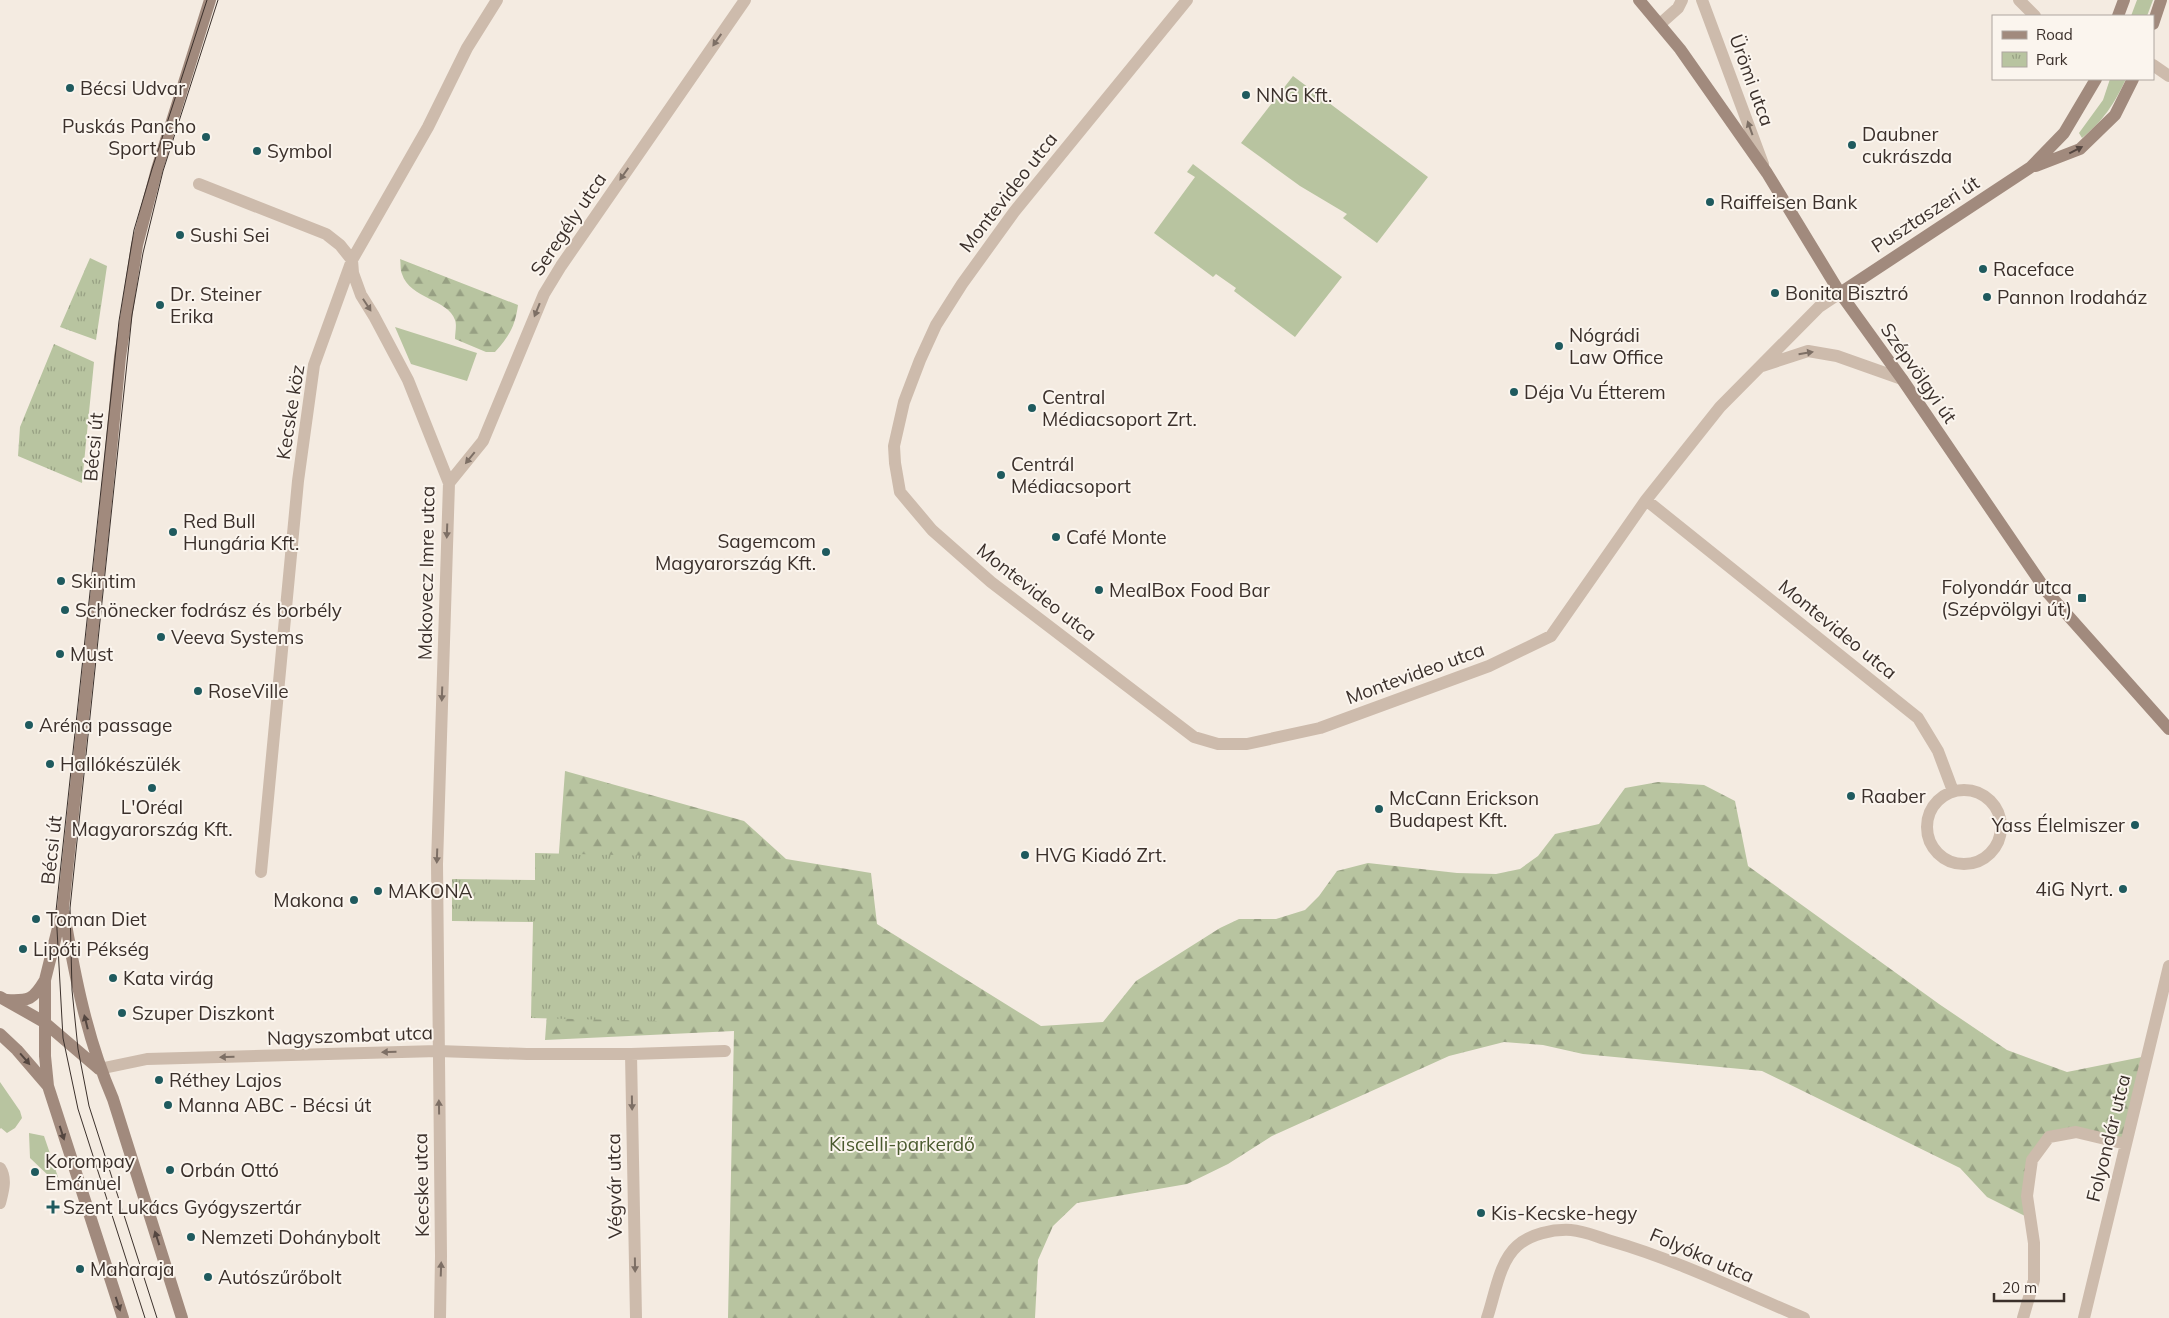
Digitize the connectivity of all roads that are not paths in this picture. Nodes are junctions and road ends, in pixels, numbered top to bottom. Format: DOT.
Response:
graph roads {
  1 [pos="210,0"];
  2 [pos="497,0"];
  3 [pos="744,0"];
  4 [pos="1187,0"];
  5 [pos="1639,0"];
  6 [pos="1682,0"];
  7 [pos="1702,0"];
  8 [pos="2019,0"];
  9 [pos="2124,0"];
  10 [pos="2161,0"];
  11 [pos="2034,15"];
  12 [pos="2118,15"];
  13 [pos="2154,21"];
  14 [pos="1660,24"];
  15 [pos="2154,66"];
  16 [pos="2169,76"];
  17 [pos="2095,80"];
  18 [pos="2133,80"];
  19 [pos="2031,167"];
  20 [pos="1767,174"];
  21 [pos="199,184"];
  22 [pos="352,260"];
  23 [pos="1840,293"];
  24 [pos="1759,367"];
  25 [pos="1902,379"];
  26 [pos="449,482"];
  27 [pos="1646,500"];
  28 [pos="2169,729"];
  29 [pos="1953,791"];
  30 [pos="261,872"];
  31 [pos="63,908"];
  32 [pos="2169,966"];
  33 [pos="45,980"];
  34 [pos="3,999"];
  35 [pos="44,1022"];
  36 [pos="0,1034"];
  37 [pos="725,1050"];
  38 [pos="438,1051"];
  39 [pos="631,1054"];
  40 [pos="100,1069"];
  41 [pos="48,1086"];
  42 [pos="2126,1144"];
  43 [pos="0,1168"];
  44 [pos="0,1203"];
  45 [pos="122,1318"];
  46 [pos="182,1318"];
  47 [pos="440,1318"];
  48 [pos="636,1318"];
  49 [pos="1487,1318"];
  50 [pos="1804,1318"];
  51 [pos="2024,1318"];
  52 [pos="2084,1318"];
  1 -- 31 [label="street, Bécsi út"];
  2 -- 22 [label="street, Kecske köz"];
  3 -- 26 [label="street, Seregély utca, one-way"];
  4 -- 27 [label="street, Montevideo utca"];
  5 -- 14 [label="street, Szépvölgyi út"];
  6 -- 14 [label="street"];
  20 -- 7 [label="street, Ürömi utca, one-way"];
  8 -- 11 [label="street"];
  9 -- 12 [label="street"];
  10 -- 13 [label="street"];
  14 -- 20 [label="street, Szépvölgyi út"];
  15 -- 16 [label="street"];
  17 -- 19 [label="street, Pusztaszeri út"];
  19 -- 18 [label="street, Pusztaszeri út, one-way"];
  19 -- 23 [label="street, Pusztaszeri út"];
  20 -- 23 [label="street, Szépvölgyi út"];
  21 -- 22 [label="street, Makovecz Imre utca"];
  22 -- 26 [label="street, Makovecz Imre utca, one-way"];
  22 -- 30 [label="street, Kecske köz"];
  23 -- 24 [label="street, Montevideo utca"];
  23 -- 25 [label="street, Szépvölgyi út"];
  24 -- 25 [label="street, one-way"];
  24 -- 27 [label="street, Montevideo utca"];
  25 -- 28 [label="street, Szépvölgyi út"];
  26 -- 38 [label="street, Makovecz Imre utca, one-way"];
  27 -- 29 [label="street, Montevideo utca"];
  29 -- 29 [label="street"];
  31 -- 33 [label="street, Bécsi út"];
  40 -- 31 [label="street, Bécsi út, one-way"];
  32 -- 42 [label="street, Folyondár utca"];
  33 -- 34 [label="street, Bécsi út"];
  33 -- 35 [label="street, Bécsi út"];
  34 -- 35 [label="street"];
  35 -- 40 [label="street"];
  35 -- 41 [label="street, Bécsi út"];
  36 -- 41 [label="street, one-way"];
  37 -- 39 [label="street, Nagyszombat utca"];
  38 -- 39 [label="street, Nagyszombat utca"];
  38 -- 40 [label="street, Nagyszombat utca, one-way"];
  47 -- 38 [label="street, Kecske utca, one-way"];
  39 -- 48 [label="street, Végvár utca, one-way"];
  46 -- 40 [label="street, Bécsi út, one-way"];
  41 -- 45 [label="street, Bécsi út, one-way"];
  42 -- 51 [label="street"];
  42 -- 52 [label="street, Folyondár utca"];
  43 -- 44 [label="street"];
  49 -- 50 [label="street, Folyóka utca"];
}
